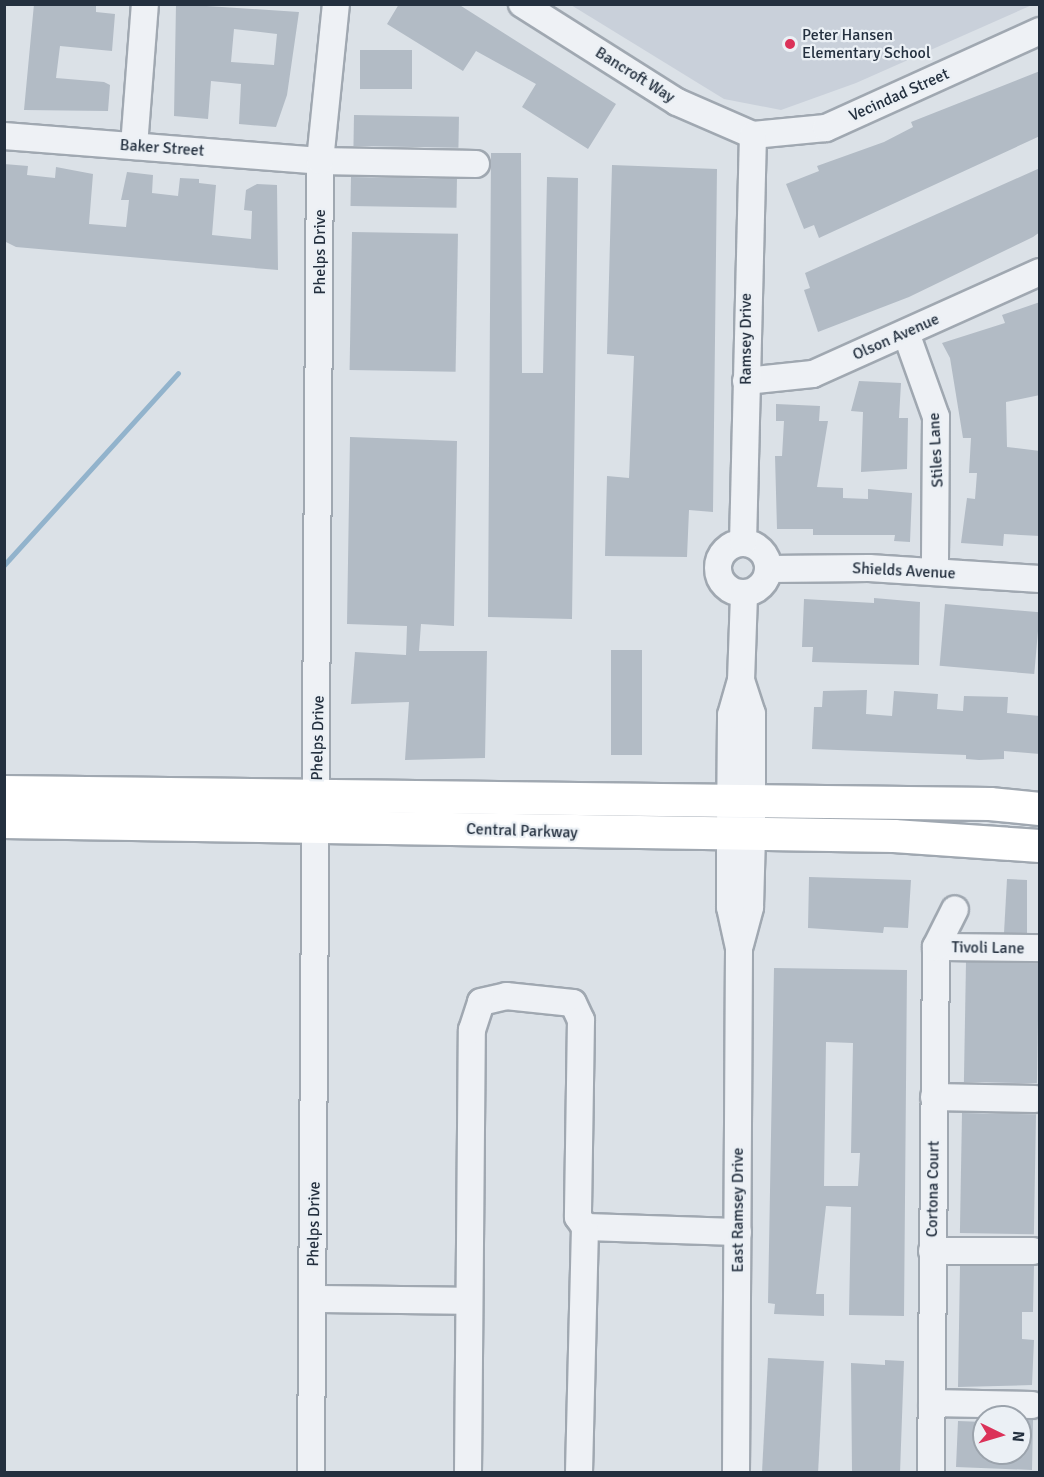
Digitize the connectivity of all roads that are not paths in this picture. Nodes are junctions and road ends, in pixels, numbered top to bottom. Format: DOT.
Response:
graph roads {
  1 [pos="145,4"];
  2 [pos="336,4"];
  3 [pos="522,4"];
  4 [pos="1040,31"];
  5 [pos="753,135"];
  6 [pos="4,136"];
  7 [pos="134,146"];
  8 [pos="320,161"];
  9 [pos="476,164"];
  10 [pos="1040,272"];
  11 [pos="906,333"];
  12 [pos="746,381"];
  13 [pos="743,543"];
  14 [pos="768,568"];
  15 [pos="935,572"];
  16 [pos="1040,579"];
  17 [pos="744,594"];
  18 [pos="4,792"];
  19 [pos="741,803"];
  20 [pos="317,808"];
  21 [pos="1040,809"];
  22 [pos="4,822"];
  23 [pos="741,834"];
  24 [pos="1040,846"];
  25 [pos="955,909"];
  26 [pos="936,947"];
  27 [pos="1039,948"];
  28 [pos="934,1097"];
  29 [pos="1035,1099"];
  30 [pos="585,1227"];
  31 [pos="738,1232"];
  32 [pos="932,1251"];
  33 [pos="1033,1251"];
  34 [pos="313,1299"];
  35 [pos="469,1301"];
  36 [pos="932,1403"];
  37 [pos="1032,1404"];
  38 [pos="311,1473"];
  39 [pos="468,1473"];
  40 [pos="579,1473"];
  41 [pos="736,1473"];
  42 [pos="931,1473"];
  1 -- 7 [label="street"];
  2 -- 8 [label="street, Phelps Drive"];
  3 -- 5 [label="street, Bancroft Way"];
  4 -- 5 [label="street, Vecindad Street"];
  5 -- 12 [label="street, Ramsey Drive"];
  6 -- 7 [label="street, Baker Street"];
  7 -- 8 [label="street, Baker Street"];
  8 -- 9 [label="street, Baker Street"];
  8 -- 20 [label="street, Phelps Drive"];
  10 -- 11 [label="street, Olson Avenue"];
  11 -- 12 [label="street, Olson Avenue"];
  11 -- 15 [label="street, Stiles Lane"];
  12 -- 13 [label="street, Ramsey Drive"];
  13 -- 14 [label="street"];
  13 -- 17 [label="street"];
  14 -- 15 [label="street, Shields Avenue"];
  14 -- 17 [label="street"];
  15 -- 16 [label="street, Shields Avenue"];
  17 -- 19 [label="street, East Ramsey Drive"];
  18 -- 20 [label="main road, Central Parkway"];
  19 -- 20 [label="main road, Central Parkway"];
  19 -- 21 [label="main road, Central Parkway"];
  19 -- 23 [label="street, East Ramsey Drive"];
  20 -- 22 [label="main road, Central Parkway"];
  20 -- 23 [label="main road, Central Parkway"];
  20 -- 34 [label="street, Phelps Drive"];
  23 -- 24 [label="main road, Central Parkway"];
  23 -- 31 [label="street, East Ramsey Drive"];
  25 -- 26 [label="street, Cortona Court"];
  26 -- 27 [label="street, Tivoli Lane"];
  26 -- 28 [label="street, Cortona Court"];
  28 -- 29 [label="street"];
  28 -- 32 [label="street, Cortona Court"];
  30 -- 31 [label="street"];
  30 -- 35 [label="street"];
  30 -- 40 [label="street"];
  31 -- 41 [label="street, East Ramsey Drive"];
  32 -- 33 [label="street"];
  32 -- 36 [label="street, Cortona Court"];
  34 -- 35 [label="street"];
  34 -- 38 [label="street, Phelps Drive"];
  35 -- 39 [label="street"];
  36 -- 37 [label="street"];
  36 -- 42 [label="street, Cortona Court"];
}
